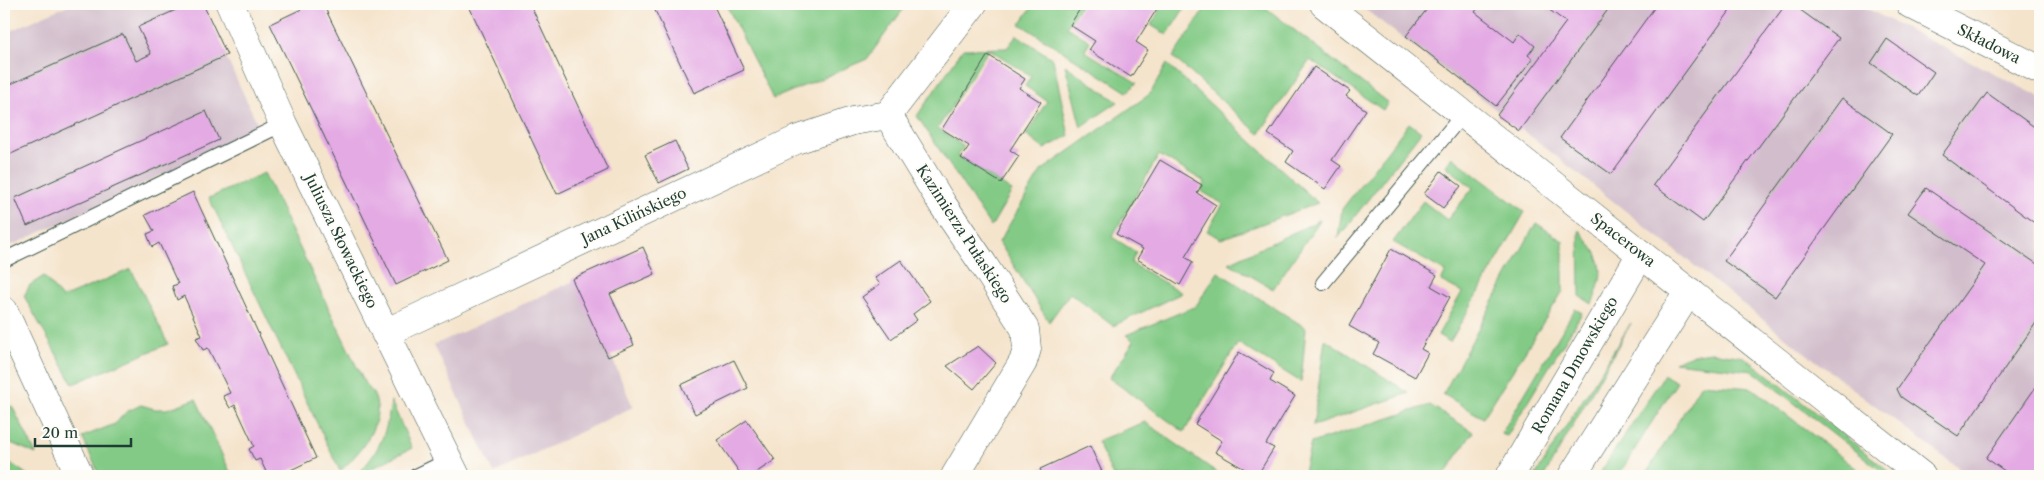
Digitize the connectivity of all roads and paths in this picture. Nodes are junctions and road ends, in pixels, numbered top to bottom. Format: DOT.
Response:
graph roads {
  1 [pos="230,4"];
  2 [pos="973,4"];
  3 [pos="1324,4"];
  4 [pos="1910,4"];
  5 [pos="2040,70"];
  6 [pos="1464,114"];
  7 [pos="888,115"];
  8 [pos="284,124"];
  9 [pos="1641,254"];
  10 [pos="4,260"];
  11 [pos="1323,283"];
  12 [pos="1689,292"];
  13 [pos="6,322"];
  14 [pos="385,333"];
  15 [pos="452,468"];
  16 [pos="80,476"];
  17 [pos="416,476"];
  18 [pos="955,476"];
  19 [pos="1510,476"];
  20 [pos="1572,476"];
  21 [pos="1922,476"];
  1 -- 8 [label="street, Juliusza Słowackiego"];
  2 -- 7 [label="street"];
  3 -- 6 [label="street, Spacerowa"];
  4 -- 5 [label="street, Składowa"];
  6 -- 9 [label="street, Spacerowa"];
  6 -- 11 [label="lane"];
  7 -- 14 [label="street, Jana Kilińskiego"];
  7 -- 18 [label="street, Kazimierza Pułaskiego"];
  8 -- 10 [label="lane"];
  8 -- 14 [label="street, Juliusza Słowackiego"];
  9 -- 12 [label="street, Spacerowa"];
  9 -- 19 [label="street, Romana Dmowskiego"];
  12 -- 20 [label="street"];
  12 -- 21 [label="street, Spacerowa"];
  13 -- 16 [label="street"];
  14 -- 15 [label="street, Juliusza Słowackiego"];
  15 -- 17 [label="lane"];
}
